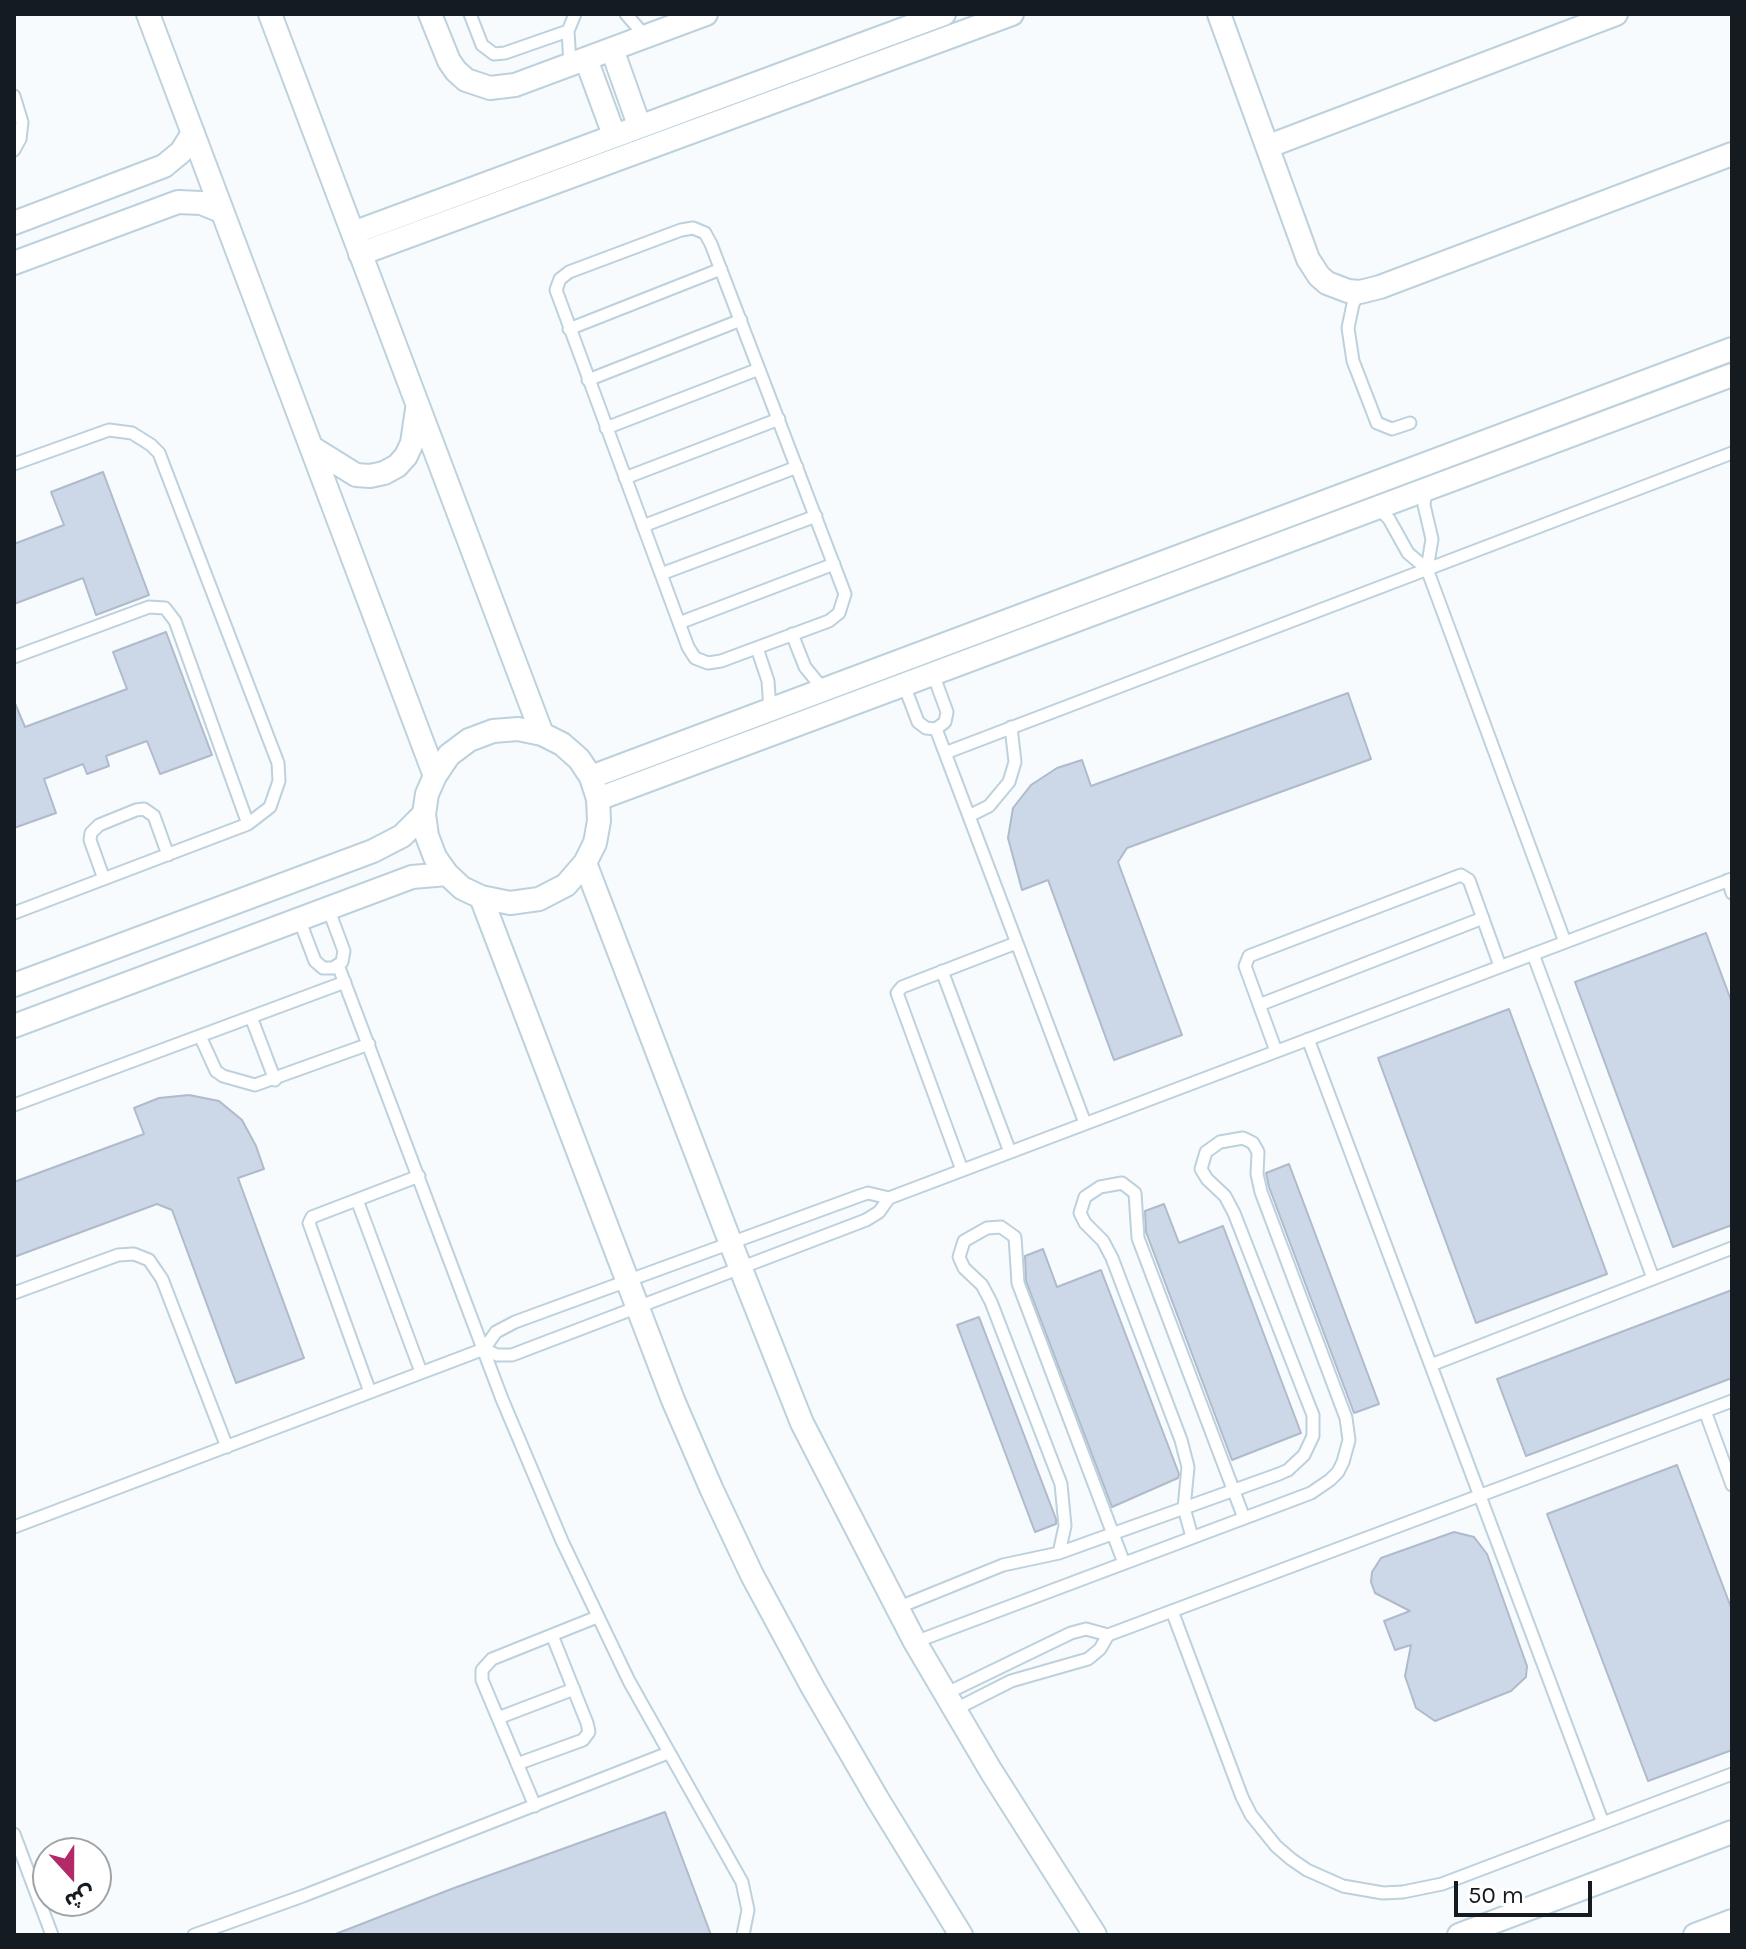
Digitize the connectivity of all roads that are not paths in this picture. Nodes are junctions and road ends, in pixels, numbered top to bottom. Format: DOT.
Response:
graph roads {
  1 [pos="148,14"];
  2 [pos="270,14"];
  3 [pos="430,14"];
  4 [pos="470,14"];
  5 [pos="575,14"];
  6 [pos="626,14"];
  7 [pos="706,14"];
  8 [pos="944,14"];
  9 [pos="1012,14"];
  10 [pos="1219,14"];
  11 [pos="1616,14"];
  12 [pos="568,31"];
  13 [pos="645,36"];
  14 [pos="612,49"];
  15 [pos="578,62"];
  16 [pos="14,96"];
  17 [pos="639,125"];
  18 [pos="193,133"];
  19 [pos="614,135"];
  20 [pos="1269,146"];
  21 [pos="14,150"];
  22 [pos="1732,154"];
  23 [pos="221,211"];
  24 [pos="14,223"];
  25 [pos="356,243"];
  26 [pos="14,263"];
  27 [pos="721,269"];
  28 [pos="1360,292"];
  29 [pos="741,320"];
  30 [pos="569,329"];
  31 [pos="1732,349"];
  32 [pos="759,369"];
  33 [pos="1732,375"];
  34 [pos="588,380"];
  35 [pos="417,405"];
  36 [pos="779,419"];
  37 [pos="1410,423"];
  38 [pos="606,428"];
  39 [pos="311,447"];
  40 [pos="1732,453"];
  41 [pos="14,464"];
  42 [pos="797,467"];
  43 [pos="625,478"];
  44 [pos="1426,490"];
  45 [pos="1378,508"];
  46 [pos="816,516"];
  47 [pos="643,526"];
  48 [pos="834,564"];
  49 [pos="1427,569"];
  50 [pos="661,574"];
  51 [pos="679,623"];
  52 [pos="792,634"];
  53 [pos="757,648"];
  54 [pos="14,657"];
  55 [pos="933,674"];
  56 [pos="904,685"];
  57 [pos="824,690"];
  58 [pos="770,710"];
  59 [pos="1011,727"];
  60 [pos="936,729"];
  61 [pos="542,734"];
  62 [pos="945,753"];
  63 [pos="435,776"];
  64 [pos="594,788"];
  65 [pos="424,814"];
  66 [pos="969,816"];
  67 [pos="248,824"];
  68 [pos="168,855"];
  69 [pos="585,863"];
  70 [pos="447,874"];
  71 [pos="104,879"];
  72 [pos="1730,879"];
  73 [pos="1732,893"];
  74 [pos="481,897"];
  75 [pos="15,908"];
  76 [pos="328,908"];
  77 [pos="1483,918"];
  78 [pos="299,919"];
  79 [pos="132,940"];
  80 [pos="1565,942"];
  81 [pos="1016,943"];
  82 [pos="1533,954"];
  83 [pos="338,965"];
  84 [pos="1500,966"];
  85 [pos="942,971"];
  86 [pos="146,977"];
  87 [pos="345,982"];
  88 [pos="14,985"];
  89 [pos="1259,1005"];
  90 [pos="251,1017"];
  91 [pos="14,1026"];
  92 [pos="200,1036"];
  93 [pos="1308,1039"];
  94 [pos="369,1044"];
  95 [pos="1276,1051"];
  96 [pos="275,1080"];
  97 [pos="14,1105"];
  98 [pos="1085,1123"];
  99 [pos="1010,1152"];
  100 [pos="962,1170"];
  101 [pos="419,1176"];
  102 [pos="889,1198"];
  103 [pos="357,1200"];
  104 [pos="731,1244"];
  105 [pos="1732,1248"];
  106 [pos="740,1267"];
  107 [pos="1653,1278"];
  108 [pos="628,1282"];
  109 [pos="14,1293"];
  110 [pos="637,1306"];
  111 [pos="484,1349"];
  112 [pos="1431,1365"];
  113 [pos="421,1372"];
  114 [pos="370,1392"];
  115 [pos="1732,1401"];
  116 [pos="1705,1411"];
  117 [pos="227,1447"];
  118 [pos="1732,1485"];
  119 [pos="1234,1490"];
  120 [pos="1480,1496"];
  121 [pos="1184,1508"];
  122 [pos="1244,1518"];
  123 [pos="14,1527"];
  124 [pos="1113,1534"];
  125 [pos="1192,1537"];
  126 [pos="1059,1553"];
  127 [pos="1124,1563"];
  128 [pos="897,1608"];
  129 [pos="1172,1611"];
  130 [pos="597,1617"];
  131 [pos="552,1635"];
  132 [pos="1108,1635"];
  133 [pos="915,1642"];
  134 [pos="574,1689"];
  135 [pos="950,1702"];
  136 [pos="498,1718"];
  137 [pos="668,1753"];
  138 [pos="517,1764"];
  139 [pos="1732,1774"];
  140 [pos="535,1806"];
  141 [pos="1603,1823"];
  142 [pos="1732,1832"];
  143 [pos="14,1834"];
  144 [pos="1732,1921"];
  145 [pos="1091,1932"];
  146 [pos="52,1935"];
  147 [pos="194,1935"];
  148 [pos="743,1935"];
  149 [pos="961,1935"];
  150 [pos="1459,1935"];
  151 [pos="1695,1935"];
  1 -- 18 [label="street"];
  2 -- 25 [label="street"];
  3 -- 15 [label="street"];
  4 -- 12 [label="lane"];
  5 -- 12 [label="lane"];
  6 -- 13 [label="lane"];
  7 -- 13 [label="street"];
  8 -- 17 [label="street"];
  9 -- 25 [label="street"];
  10 -- 20 [label="street"];
  11 -- 20 [label="street"];
  12 -- 15 [label="lane"];
  13 -- 14 [label="street"];
  14 -- 15 [label="street"];
  14 -- 17 [label="street"];
  15 -- 19 [label="street"];
  16 -- 21 [label="lane"];
  17 -- 19 [label="street"];
  18 -- 23 [label="street"];
  18 -- 24 [label="street"];
  19 -- 25 [label="street"];
  20 -- 28 [label="street"];
  22 -- 28 [label="street"];
  23 -- 26 [label="street"];
  23 -- 39 [label="street"];
  25 -- 35 [label="street"];
  27 -- 29 [label="lane"];
  27 -- 30 [label="lane"];
  27 -- 30 [label="lane"];
  28 -- 37 [label="lane"];
  29 -- 32 [label="lane"];
  29 -- 34 [label="lane"];
  30 -- 34 [label="lane"];
  31 -- 57 [label="street"];
  32 -- 36 [label="lane"];
  32 -- 38 [label="lane"];
  33 -- 44 [label="street"];
  34 -- 38 [label="lane"];
  35 -- 39 [label="street"];
  35 -- 61 [label="street"];
  36 -- 42 [label="lane"];
  36 -- 43 [label="lane"];
  38 -- 43 [label="lane"];
  39 -- 63 [label="street"];
  40 -- 49 [label="lane"];
  41 -- 67 [label="lane"];
  42 -- 46 [label="lane"];
  42 -- 47 [label="lane"];
  43 -- 47 [label="lane"];
  44 -- 45 [label="street"];
  44 -- 49 [label="lane"];
  45 -- 49 [label="lane"];
  45 -- 55 [label="street"];
  46 -- 48 [label="lane"];
  46 -- 50 [label="lane"];
  47 -- 50 [label="lane"];
  48 -- 51 [label="lane"];
  48 -- 52 [label="lane"];
  49 -- 59 [label="lane"];
  49 -- 80 [label="lane"];
  50 -- 51 [label="lane"];
  51 -- 53 [label="lane"];
  52 -- 53 [label="lane"];
  52 -- 57 [label="lane"];
  53 -- 58 [label="lane"];
  54 -- 67 [label="lane"];
  55 -- 56 [label="street"];
  55 -- 60 [label="lane"];
  56 -- 60 [label="lane"];
  56 -- 64 [label="street"];
  57 -- 58 [label="street"];
  58 -- 64 [label="street"];
  59 -- 62 [label="lane"];
  59 -- 66 [label="lane"];
  60 -- 62 [label="lane"];
  61 -- 63 [label="street"];
  61 -- 64 [label="street"];
  62 -- 66 [label="lane"];
  63 -- 65 [label="street"];
  64 -- 69 [label="street"];
  65 -- 70 [label="street"];
  65 -- 79 [label="street"];
  66 -- 81 [label="lane"];
  67 -- 68 [label="lane"];
  68 -- 71 [label="lane"];
  68 -- 71 [label="lane"];
  69 -- 74 [label="street"];
  69 -- 104 [label="street"];
  70 -- 74 [label="street"];
  70 -- 76 [label="street"];
  71 -- 75 [label="lane"];
  72 -- 73 [label="lane"];
  72 -- 80 [label="lane"];
  74 -- 108 [label="street"];
  76 -- 78 [label="street"];
  76 -- 83 [label="lane"];
  77 -- 84 [label="lane"];
  77 -- 89 [label="lane"];
  77 -- 89 [label="lane"];
  78 -- 83 [label="lane"];
  78 -- 86 [label="street"];
  79 -- 86 [label="street"];
  79 -- 88 [label="street"];
  80 -- 82 [label="lane"];
  81 -- 85 [label="lane"];
  81 -- 98 [label="lane"];
  82 -- 84 [label="lane"];
  82 -- 107 [label="lane"];
  83 -- 87 [label="lane"];
  84 -- 93 [label="lane"];
  85 -- 99 [label="lane"];
  85 -- 100 [label="lane"];
  86 -- 91 [label="street"];
  87 -- 90 [label="lane"];
  87 -- 94 [label="lane"];
  89 -- 95 [label="lane"];
  90 -- 92 [label="lane"];
  90 -- 96 [label="lane"];
  92 -- 96 [label="lane"];
  92 -- 97 [label="lane"];
  93 -- 95 [label="lane"];
  93 -- 112 [label="lane"];
  94 -- 96 [label="lane"];
  94 -- 101 [label="lane"];
  95 -- 98 [label="lane"];
  98 -- 99 [label="lane"];
  99 -- 100 [label="lane"];
  100 -- 102 [label="lane"];
  101 -- 103 [label="lane"];
  101 -- 111 [label="lane"];
  102 -- 104 [label="lane"];
  102 -- 106 [label="lane"];
  103 -- 113 [label="lane"];
  103 -- 114 [label="lane"];
  104 -- 106 [label="street"];
  104 -- 108 [label="lane"];
  105 -- 107 [label="lane"];
  106 -- 110 [label="lane"];
  106 -- 128 [label="street"];
  107 -- 112 [label="lane"];
  108 -- 110 [label="street"];
  108 -- 111 [label="lane"];
  109 -- 117 [label="lane"];
  110 -- 111 [label="lane"];
  110 -- 149 [label="street"];
  111 -- 113 [label="lane"];
  111 -- 130 [label="lane"];
  112 -- 120 [label="lane"];
  113 -- 114 [label="lane"];
  114 -- 117 [label="lane"];
  115 -- 116 [label="lane"];
  116 -- 118 [label="lane"];
  116 -- 120 [label="lane"];
  117 -- 123 [label="lane"];
  119 -- 121 [label="lane"];
  119 -- 121 [label="lane"];
  119 -- 122 [label="lane"];
  119 -- 122 [label="lane"];
  120 -- 129 [label="lane"];
  120 -- 141 [label="lane"];
  121 -- 124 [label="lane"];
  121 -- 125 [label="lane"];
  122 -- 125 [label="lane"];
  124 -- 126 [label="lane"];
  124 -- 126 [label="lane"];
  124 -- 127 [label="lane"];
  125 -- 127 [label="lane"];
  126 -- 128 [label="lane"];
  127 -- 133 [label="lane"];
  128 -- 133 [label="street"];
  129 -- 132 [label="lane"];
  129 -- 141 [label="lane"];
  130 -- 131 [label="lane"];
  130 -- 137 [label="lane"];
  131 -- 134 [label="lane"];
  131 -- 136 [label="lane"];
  132 -- 135 [label="lane"];
  132 -- 135 [label="lane"];
  133 -- 135 [label="street"];
  134 -- 136 [label="lane"];
  134 -- 138 [label="lane"];
  135 -- 145 [label="street"];
  136 -- 138 [label="lane"];
  137 -- 140 [label="lane"];
  137 -- 148 [label="lane"];
  138 -- 140 [label="lane"];
  139 -- 141 [label="lane"];
  140 -- 147 [label="lane"];
  142 -- 150 [label="street"];
  143 -- 146 [label="lane"];
  144 -- 151 [label="street"];
}
